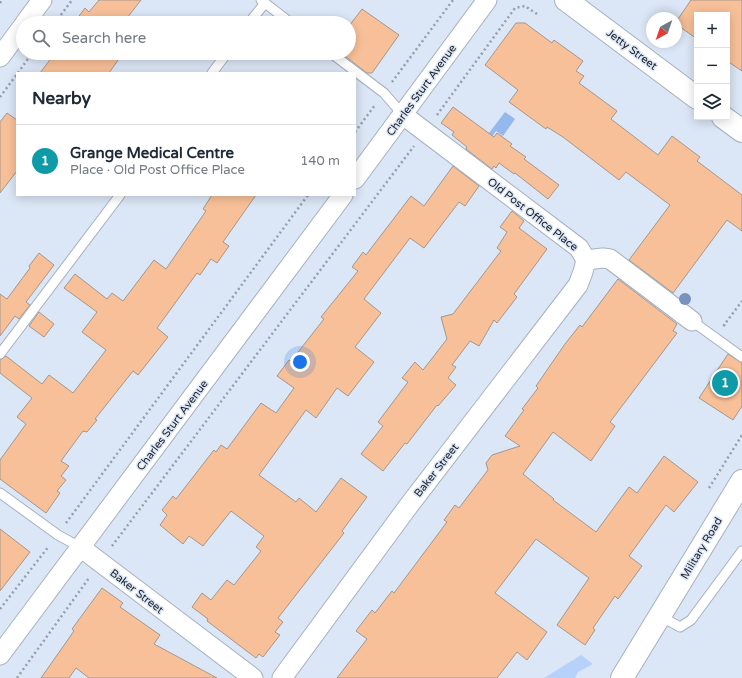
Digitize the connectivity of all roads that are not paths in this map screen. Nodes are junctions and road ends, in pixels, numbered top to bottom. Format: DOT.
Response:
graph roads {
  1 [pos="42,0"];
  2 [pos="487,0"];
  3 [pos="566,0"];
  4 [pos="263,1"];
  5 [pos="30,16"];
  6 [pos="253,16"];
  7 [pos="282,16"];
  8 [pos="16,35"];
  9 [pos="0,57"];
  10 [pos="222,60"];
  11 [pos="340,60"];
  12 [pos="213,72"];
  13 [pos="694,96"];
  14 [pos="403,115"];
  15 [pos="727,120"];
  16 [pos="742,131"];
  17 [pos="356,178"];
  18 [pos="119,196"];
  19 [pos="342,196"];
  20 [pos="586,260"];
  21 [pos="692,321"];
  22 [pos="0,354"];
  23 [pos="742,357"];
  24 [pos="742,481"];
  25 [pos="0,492"];
  26 [pos="80,547"];
  27 [pos="742,551"];
  28 [pos="660,616"];
  29 [pos="0,655"];
  30 [pos="252,678"];
  31 [pos="282,678"];
  32 [pos="622,678"];
  1 -- 5 [label="street"];
  2 -- 14 [label="street, Charles Sturt Avenue"];
  3 -- 13 [label="main road, Jetty Street"];
  4 -- 6 [label="lane"];
  4 -- 7 [label="lane"];
  8 -- 9 [label="street"];
  10 -- 12 [label="lane"];
  11 -- 14 [label="lane"];
  14 -- 17 [label="street, Charles Sturt Avenue"];
  14 -- 20 [label="street, Old Post Office Place"];
  15 -- 16 [label="main road"];
  18 -- 22 [label="lane"];
  19 -- 26 [label="street, Charles Sturt Avenue"];
  20 -- 21 [label="street, Old Post Office Place"];
  20 -- 31 [label="street, Baker Street"];
  21 -- 23 [label="lane, Old Post Office Place"];
  24 -- 28 [label="main road, Military Road"];
  25 -- 26 [label="lane"];
  26 -- 29 [label="street, Charles Sturt Avenue"];
  26 -- 30 [label="street, Baker Street"];
  27 -- 28 [label="lane"];
  28 -- 32 [label="main road, Military Road"];
}
